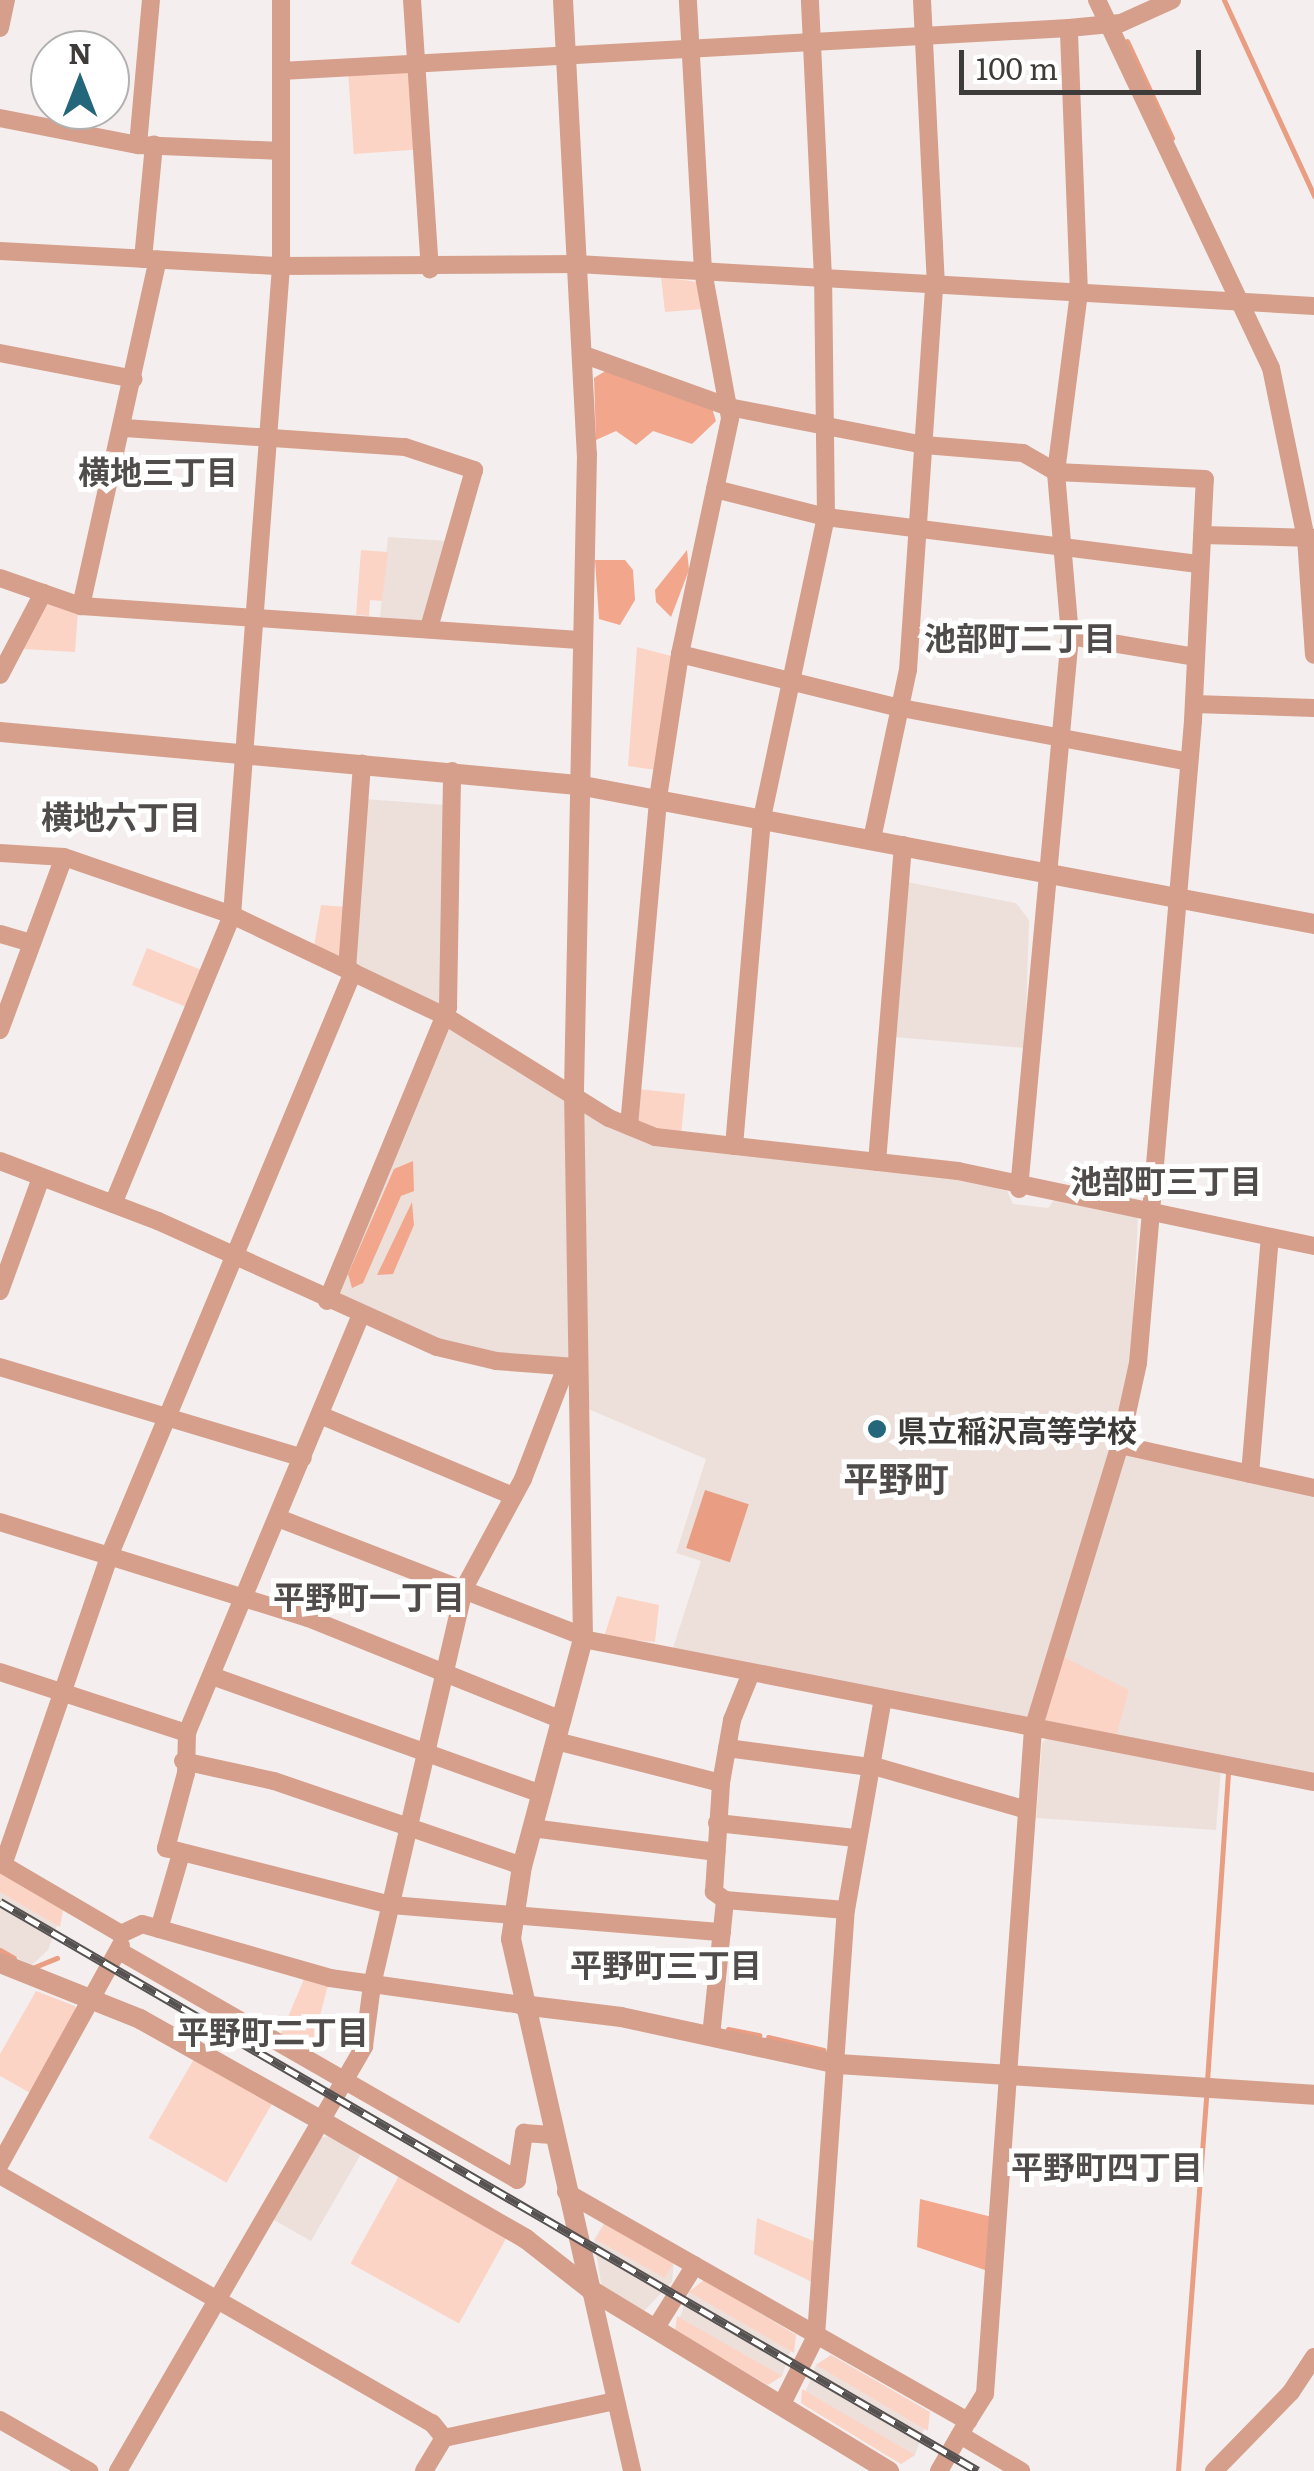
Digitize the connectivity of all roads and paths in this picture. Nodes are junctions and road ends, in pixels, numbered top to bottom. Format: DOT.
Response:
graph roads {
  1 [pos="6,0"];
  2 [pos="151,0"];
  3 [pos="281,0"];
  4 [pos="412,0"];
  5 [pos="562,0"];
  6 [pos="688,0"];
  7 [pos="810,0"];
  8 [pos="922,0"];
  9 [pos="1097,0"];
  10 [pos="1172,0"];
  11 [pos="1110,24"];
  12 [pos="0,28"];
  13 [pos="1069,28"];
  14 [pos="924,35"];
  15 [pos="812,40"];
  16 [pos="690,46"];
  17 [pos="565,52"];
  18 [pos="416,62"];
  19 [pos="281,72"];
  20 [pos="0,118"];
  21 [pos="146,145"];
  22 [pos="281,151"];
  23 [pos="0,251"];
  24 [pos="150,259"];
  25 [pos="577,264"];
  26 [pos="281,266"];
  27 [pos="430,268"];
  28 [pos="703,271"];
  29 [pos="824,278"];
  30 [pos="935,284"];
  31 [pos="1080,293"];
  32 [pos="1239,302"];
  33 [pos="1314,306"];
  34 [pos="0,353"];
  35 [pos="582,354"];
  36 [pos="134,379"];
  37 [pos="729,406"];
  38 [pos="825,425"];
  39 [pos="124,428"];
  40 [pos="268,438"];
  41 [pos="924,445"];
  42 [pos="1056,472"];
  43 [pos="715,489"];
  44 [pos="826,517"];
  45 [pos="918,528"];
  46 [pos="1202,535"];
  47 [pos="1310,538"];
  48 [pos="1062,546"];
  49 [pos="1200,564"];
  50 [pos="0,578"];
  51 [pos="43,592"];
  52 [pos="81,606"];
  53 [pos="255,616"];
  54 [pos="429,628"];
  55 [pos="1070,636"];
  56 [pos="579,640"];
  57 [pos="680,654"];
  58 [pos="1314,655"];
  59 [pos="1196,657"];
  60 [pos="0,675"];
  61 [pos="792,682"];
  62 [pos="1194,704"];
  63 [pos="896,707"];
  64 [pos="1314,708"];
  65 [pos="0,732"];
  66 [pos="1062,738"];
  67 [pos="246,755"];
  68 [pos="1185,761"];
  69 [pos="362,764"];
  70 [pos="452,772"];
  71 [pos="578,785"];
  72 [pos="658,798"];
  73 [pos="762,818"];
  74 [pos="872,840"];
  75 [pos="903,845"];
  76 [pos="0,853"];
  77 [pos="64,857"];
  78 [pos="1046,873"];
  79 [pos="1177,898"];
  80 [pos="232,915"];
  81 [pos="1314,924"];
  82 [pos="0,934"];
  83 [pos="32,943"];
  84 [pos="350,970"];
  85 [pos="444,1016"];
  86 [pos="0,1030"];
  87 [pos="574,1091"];
  88 [pos="630,1126"];
  89 [pos="734,1146"];
  90 [pos="0,1162"];
  91 [pos="877,1162"];
  92 [pos="41,1178"];
  93 [pos="1019,1189"];
  94 [pos="113,1204"];
  95 [pos="1148,1214"];
  96 [pos="1270,1238"];
  97 [pos="1314,1246"];
  98 [pos="232,1258"];
  99 [pos="0,1291"];
  100 [pos="327,1301"];
  101 [pos="360,1316"];
  102 [pos="0,1366"];
  103 [pos="571,1367"];
  104 [pos="320,1415"];
  105 [pos="167,1416"];
  106 [pos="1120,1445"];
  107 [pos="302,1458"];
  108 [pos="1250,1474"];
  109 [pos="1314,1488"];
  110 [pos="510,1494"];
  111 [pos="278,1518"];
  112 [pos="0,1522"];
  113 [pos="110,1554"];
  114 [pos="464,1590"];
  115 [pos="245,1599"];
  116 [pos="584,1638"];
  117 [pos="0,1672"];
  118 [pos="751,1672"];
  119 [pos="445,1673"];
  120 [pos="212,1676"];
  121 [pos="62,1690"];
  122 [pos="883,1699"];
  123 [pos="1033,1729"];
  124 [pos="559,1730"];
  125 [pos="187,1733"];
  126 [pos="727,1748"];
  127 [pos="427,1750"];
  128 [pos="183,1761"];
  129 [pos="870,1766"];
  130 [pos="1314,1782"];
  131 [pos="720,1783"];
  132 [pos="542,1794"];
  133 [pos="1027,1810"];
  134 [pos="717,1823"];
  135 [pos="409,1827"];
  136 [pos="532,1828"];
  137 [pos="855,1838"];
  138 [pos="716,1852"];
  139 [pos="181,1854"];
  140 [pos="2,1864"];
  141 [pos="522,1866"];
  142 [pos="725,1900"];
  143 [pos="391,1905"];
  144 [pos="846,1910"];
  145 [pos="513,1914"];
  146 [pos="159,1929"];
  147 [pos="722,1932"];
  148 [pos="121,1943"];
  149 [pos="0,1963"];
  150 [pos="372,1984"];
  151 [pos="92,2003"];
  152 [pos="522,2005"];
  153 [pos="711,2036"];
  154 [pos="838,2064"];
  155 [pos="1008,2074"];
  156 [pos="343,2082"];
  157 [pos="1314,2095"];
  158 [pos="320,2120"];
  159 [pos="554,2135"];
  160 [pos="0,2164"];
  161 [pos="0,2176"];
  162 [pos="566,2192"];
  163 [pos="695,2265"];
  164 [pos="591,2290"];
  165 [pos="217,2299"];
  166 [pos="655,2329"];
  167 [pos="816,2336"];
  168 [pos="1314,2357"];
  169 [pos="615,2400"];
  170 [pos="782,2406"];
  171 [pos="0,2420"];
  172 [pos="964,2428"];
  173 [pos="444,2438"];
  174 [pos="89,2471"];
  175 [pos="118,2471"];
  176 [pos="424,2471"];
  177 [pos="632,2471"];
  178 [pos="889,2471"];
  179 [pos="939,2471"];
  180 [pos="1021,2471"];
  181 [pos="1214,2471"];
  1 -- 12 [label="street"];
  2 -- 21 [label="street"];
  3 -- 19 [label="street"];
  4 -- 18 [label="street"];
  5 -- 17 [label="street"];
  6 -- 16 [label="street"];
  7 -- 15 [label="street"];
  8 -- 14 [label="street"];
  9 -- 11 [label="street"];
  10 -- 11 [label="street"];
  11 -- 13 [label="street"];
  11 -- 32 [label="street"];
  13 -- 14 [label="street"];
  13 -- 31 [label="street"];
  14 -- 15 [label="street"];
  14 -- 30 [label="street"];
  15 -- 16 [label="street"];
  15 -- 29 [label="street"];
  16 -- 17 [label="street"];
  16 -- 28 [label="street"];
  17 -- 18 [label="street"];
  17 -- 25 [label="street"];
  18 -- 19 [label="street"];
  18 -- 27 [label="street"];
  19 -- 22 [label="street"];
  20 -- 21 [label="street"];
  21 -- 22 [label="street"];
  21 -- 24 [label="street"];
  22 -- 26 [label="street"];
  23 -- 24 [label="street"];
  24 -- 26 [label="street"];
  24 -- 36 [label="street"];
  25 -- 27 [label="street"];
  25 -- 28 [label="street"];
  25 -- 35 [label="street"];
  26 -- 27 [label="street"];
  26 -- 40 [label="street"];
  28 -- 29 [label="street"];
  28 -- 37 [label="street"];
  29 -- 30 [label="street"];
  29 -- 38 [label="street"];
  30 -- 31 [label="street"];
  30 -- 41 [label="street"];
  31 -- 32 [label="street"];
  31 -- 42 [label="street"];
  32 -- 33 [label="street"];
  32 -- 47 [label="street"];
  34 -- 36 [label="street"];
  35 -- 37 [label="street"];
  35 -- 56 [label="street"];
  36 -- 39 [label="street"];
  37 -- 38 [label="street"];
  37 -- 43 [label="street"];
  38 -- 41 [label="street"];
  38 -- 44 [label="street"];
  39 -- 40 [label="street"];
  39 -- 52 [label="street"];
  40 -- 53 [label="street"];
  40 -- 54 [label="street"];
  41 -- 42 [label="street"];
  41 -- 45 [label="street"];
  42 -- 46 [label="street"];
  42 -- 48 [label="street"];
  43 -- 44 [label="street"];
  43 -- 57 [label="street"];
  44 -- 45 [label="street"];
  44 -- 61 [label="street"];
  45 -- 48 [label="street"];
  45 -- 63 [label="street"];
  46 -- 47 [label="street"];
  46 -- 49 [label="street"];
  47 -- 58 [label="street"];
  48 -- 49 [label="street"];
  48 -- 55 [label="street"];
  49 -- 59 [label="street"];
  50 -- 51 [label="street"];
  51 -- 52 [label="street"];
  51 -- 60 [label="street"];
  52 -- 53 [label="street"];
  53 -- 54 [label="street"];
  53 -- 67 [label="street"];
  54 -- 56 [label="street"];
  55 -- 59 [label="street"];
  55 -- 66 [label="street"];
  56 -- 71 [label="street"];
  57 -- 61 [label="street"];
  57 -- 72 [label="street"];
  59 -- 62 [label="street"];
  61 -- 63 [label="street"];
  61 -- 73 [label="street"];
  62 -- 64 [label="street"];
  62 -- 68 [label="street"];
  63 -- 66 [label="street"];
  63 -- 74 [label="street"];
  65 -- 67 [label="street"];
  66 -- 68 [label="street"];
  66 -- 78 [label="street"];
  67 -- 69 [label="street"];
  67 -- 80 [label="street"];
  68 -- 79 [label="street"];
  69 -- 70 [label="street"];
  69 -- 84 [label="street"];
  70 -- 71 [label="street"];
  70 -- 85 [label="street"];
  71 -- 72 [label="street"];
  71 -- 87 [label="street"];
  72 -- 73 [label="street"];
  72 -- 88 [label="street"];
  73 -- 74 [label="street"];
  73 -- 89 [label="street"];
  74 -- 75 [label="street"];
  75 -- 78 [label="street"];
  75 -- 91 [label="street"];
  76 -- 77 [label="street"];
  77 -- 80 [label="street"];
  77 -- 83 [label="street"];
  78 -- 79 [label="street"];
  78 -- 93 [label="street"];
  79 -- 81 [label="street"];
  79 -- 95 [label="street"];
  80 -- 84 [label="street"];
  80 -- 94 [label="street"];
  82 -- 83 [label="street"];
  83 -- 86 [label="street"];
  84 -- 85 [label="street"];
  84 -- 98 [label="street"];
  85 -- 87 [label="street"];
  85 -- 100 [label="street"];
  87 -- 88 [label="street"];
  87 -- 103 [label="street"];
  88 -- 89 [label="street"];
  89 -- 91 [label="street"];
  90 -- 92 [label="street"];
  91 -- 93 [label="street"];
  92 -- 94 [label="street"];
  92 -- 99 [label="street"];
  93 -- 95 [label="street"];
  94 -- 98 [label="street"];
  95 -- 96 [label="street"];
  95 -- 106 [label="street"];
  96 -- 97 [label="street"];
  96 -- 108 [label="street"];
  98 -- 100 [label="street"];
  98 -- 105 [label="street"];
  100 -- 101 [label="street"];
  101 -- 103 [label="street"];
  101 -- 104 [label="street"];
  102 -- 105 [label="street"];
  103 -- 110 [label="street"];
  103 -- 116 [label="street"];
  104 -- 107 [label="street"];
  104 -- 110 [label="street"];
  105 -- 107 [label="street"];
  105 -- 113 [label="street"];
  106 -- 108 [label="street"];
  106 -- 123 [label="street"];
  107 -- 111 [label="street"];
  108 -- 109 [label="street"];
  110 -- 114 [label="street"];
  111 -- 114 [label="street"];
  111 -- 115 [label="street"];
  112 -- 113 [label="street"];
  113 -- 115 [label="street"];
  113 -- 121 [label="street"];
  114 -- 116 [label="street"];
  114 -- 119 [label="street"];
  115 -- 119 [label="street"];
  115 -- 120 [label="street"];
  116 -- 118 [label="street"];
  116 -- 124 [label="street"];
  117 -- 121 [label="street"];
  118 -- 122 [label="street"];
  118 -- 126 [label="street"];
  119 -- 124 [label="street"];
  119 -- 127 [label="street"];
  120 -- 125 [label="street"];
  120 -- 127 [label="street"];
  121 -- 125 [label="street"];
  121 -- 140 [label="street"];
  122 -- 123 [label="street"];
  122 -- 129 [label="street"];
  123 -- 130 [label="street"];
  123 -- 133 [label="street"];
  124 -- 131 [label="street"];
  124 -- 132 [label="street"];
  125 -- 128 [label="street"];
  126 -- 129 [label="street"];
  126 -- 131 [label="street"];
  127 -- 132 [label="street"];
  127 -- 135 [label="street"];
  128 -- 135 [label="street"];
  128 -- 139 [label="street"];
  129 -- 133 [label="street"];
  129 -- 137 [label="street"];
  131 -- 134 [label="street"];
  132 -- 136 [label="street"];
  133 -- 155 [label="street"];
  134 -- 137 [label="street"];
  134 -- 138 [label="street"];
  135 -- 141 [label="street"];
  135 -- 143 [label="street"];
  136 -- 138 [label="street"];
  136 -- 141 [label="street"];
  137 -- 144 [label="street"];
  138 -- 142 [label="street"];
  139 -- 143 [label="street"];
  139 -- 146 [label="street"];
  140 -- 148 [label="street"];
  141 -- 145 [label="street"];
  142 -- 144 [label="street"];
  142 -- 147 [label="street"];
  143 -- 145 [label="street"];
  143 -- 150 [label="street"];
  144 -- 154 [label="street"];
  145 -- 147 [label="street"];
  145 -- 152 [label="street"];
  146 -- 148 [label="street"];
  146 -- 150 [label="street"];
  147 -- 153 [label="street"];
  148 -- 151 [label="street"];
  148 -- 156 [label="street"];
  149 -- 151 [label="street"];
  150 -- 152 [label="street"];
  150 -- 156 [label="street"];
  151 -- 158 [label="street"];
  151 -- 160 [label="street"];
  152 -- 153 [label="street"];
  152 -- 159 [label="street"];
  153 -- 154 [label="street"];
  154 -- 155 [label="street"];
  154 -- 167 [label="street"];
  155 -- 157 [label="street"];
  155 -- 172 [label="street"];
  156 -- 158 [label="street"];
  156 -- 159 [label="street"];
  158 -- 164 [label="street"];
  158 -- 165 [label="street"];
  159 -- 162 [label="street"];
  161 -- 165 [label="street"];
  162 -- 163 [label="street"];
  162 -- 164 [label="street"];
  163 -- 166 [label="street"];
  163 -- 167 [label="street"];
  164 -- 166 [label="street"];
  164 -- 169 [label="street"];
  165 -- 173 [label="street"];
  165 -- 175 [label="street"];
  166 -- 170 [label="street"];
  167 -- 170 [label="street"];
  167 -- 172 [label="street"];
  168 -- 181 [label="street"];
  169 -- 173 [label="street"];
  169 -- 177 [label="street"];
  170 -- 178 [label="street"];
  171 -- 174 [label="street"];
  172 -- 179 [label="street"];
  172 -- 180 [label="street"];
  173 -- 176 [label="street"];
}
